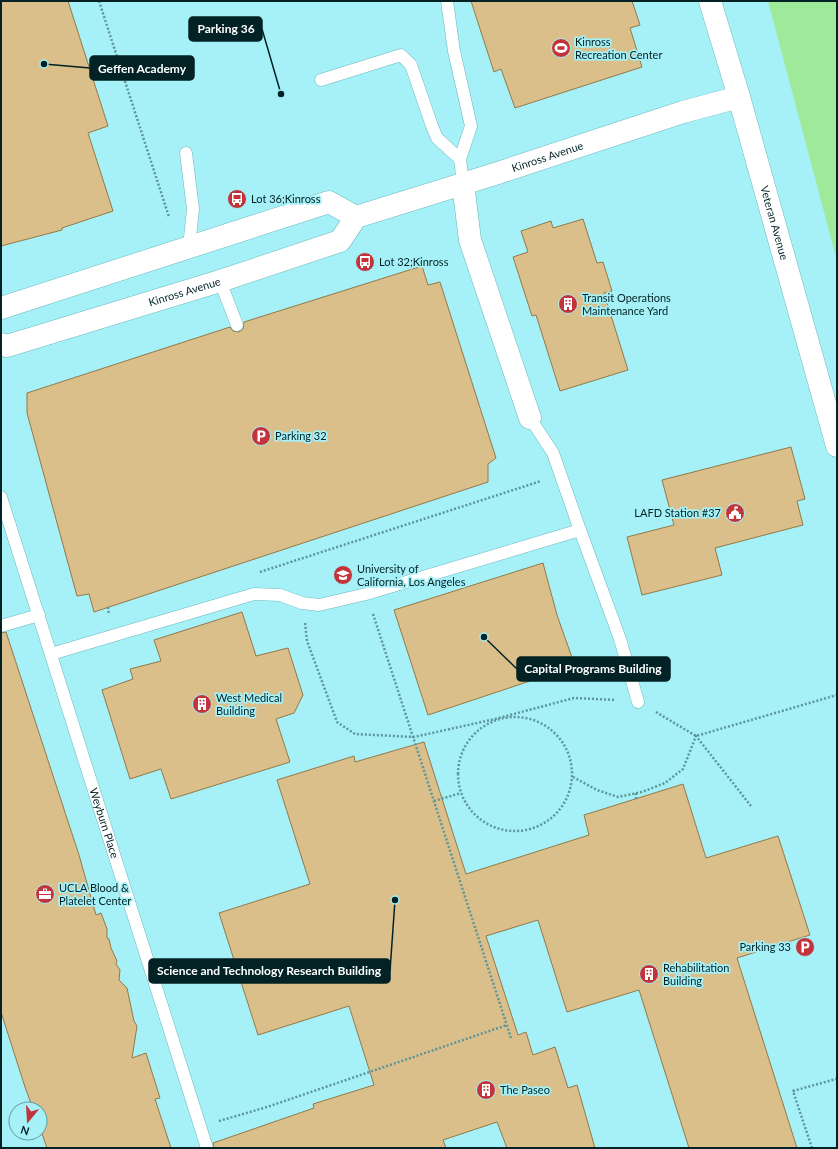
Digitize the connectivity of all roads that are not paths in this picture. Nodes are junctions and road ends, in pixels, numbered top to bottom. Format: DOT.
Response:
graph roads {
  1 [pos="447,1"];
  2 [pos="710,1"];
  3 [pos="321,80"];
  4 [pos="739,97"];
  5 [pos="186,153"];
  6 [pos="460,159"];
  7 [pos="463,184"];
  8 [pos="356,217"];
  9 [pos="189,247"];
  10 [pos="220,281"];
  11 [pos="1,308"];
  12 [pos="237,325"];
  13 [pos="1,344"];
  14 [pos="530,418"];
  15 [pos="837,446"];
  16 [pos="1,497"];
  17 [pos="580,530"];
  18 [pos="39,615"];
  19 [pos="1,626"];
  20 [pos="51,654"];
  21 [pos="638,702"];
  22 [pos="207,1148"];
  1 -- 6 [label="lane"];
  2 -- 4 [label="street, Veteran Avenue"];
  3 -- 6 [label="lane"];
  4 -- 7 [label="street, Kinross Avenue"];
  4 -- 15 [label="street, Veteran Avenue"];
  5 -- 9 [label="lane"];
  6 -- 7 [label="lane"];
  7 -- 8 [label="street, Kinross Avenue"];
  7 -- 14 [label="street"];
  8 -- 9 [label="street"];
  8 -- 10 [label="street, Kinross Avenue"];
  9 -- 11 [label="street"];
  10 -- 12 [label="lane"];
  10 -- 13 [label="street, Kinross Avenue"];
  14 -- 17 [label="lane"];
  16 -- 18 [label="lane, Weyburn Place"];
  17 -- 20 [label="lane"];
  17 -- 21 [label="lane"];
  18 -- 19 [label="lane"];
  18 -- 20 [label="lane, Weyburn Place"];
  20 -- 22 [label="lane, Weyburn Place"];
}
